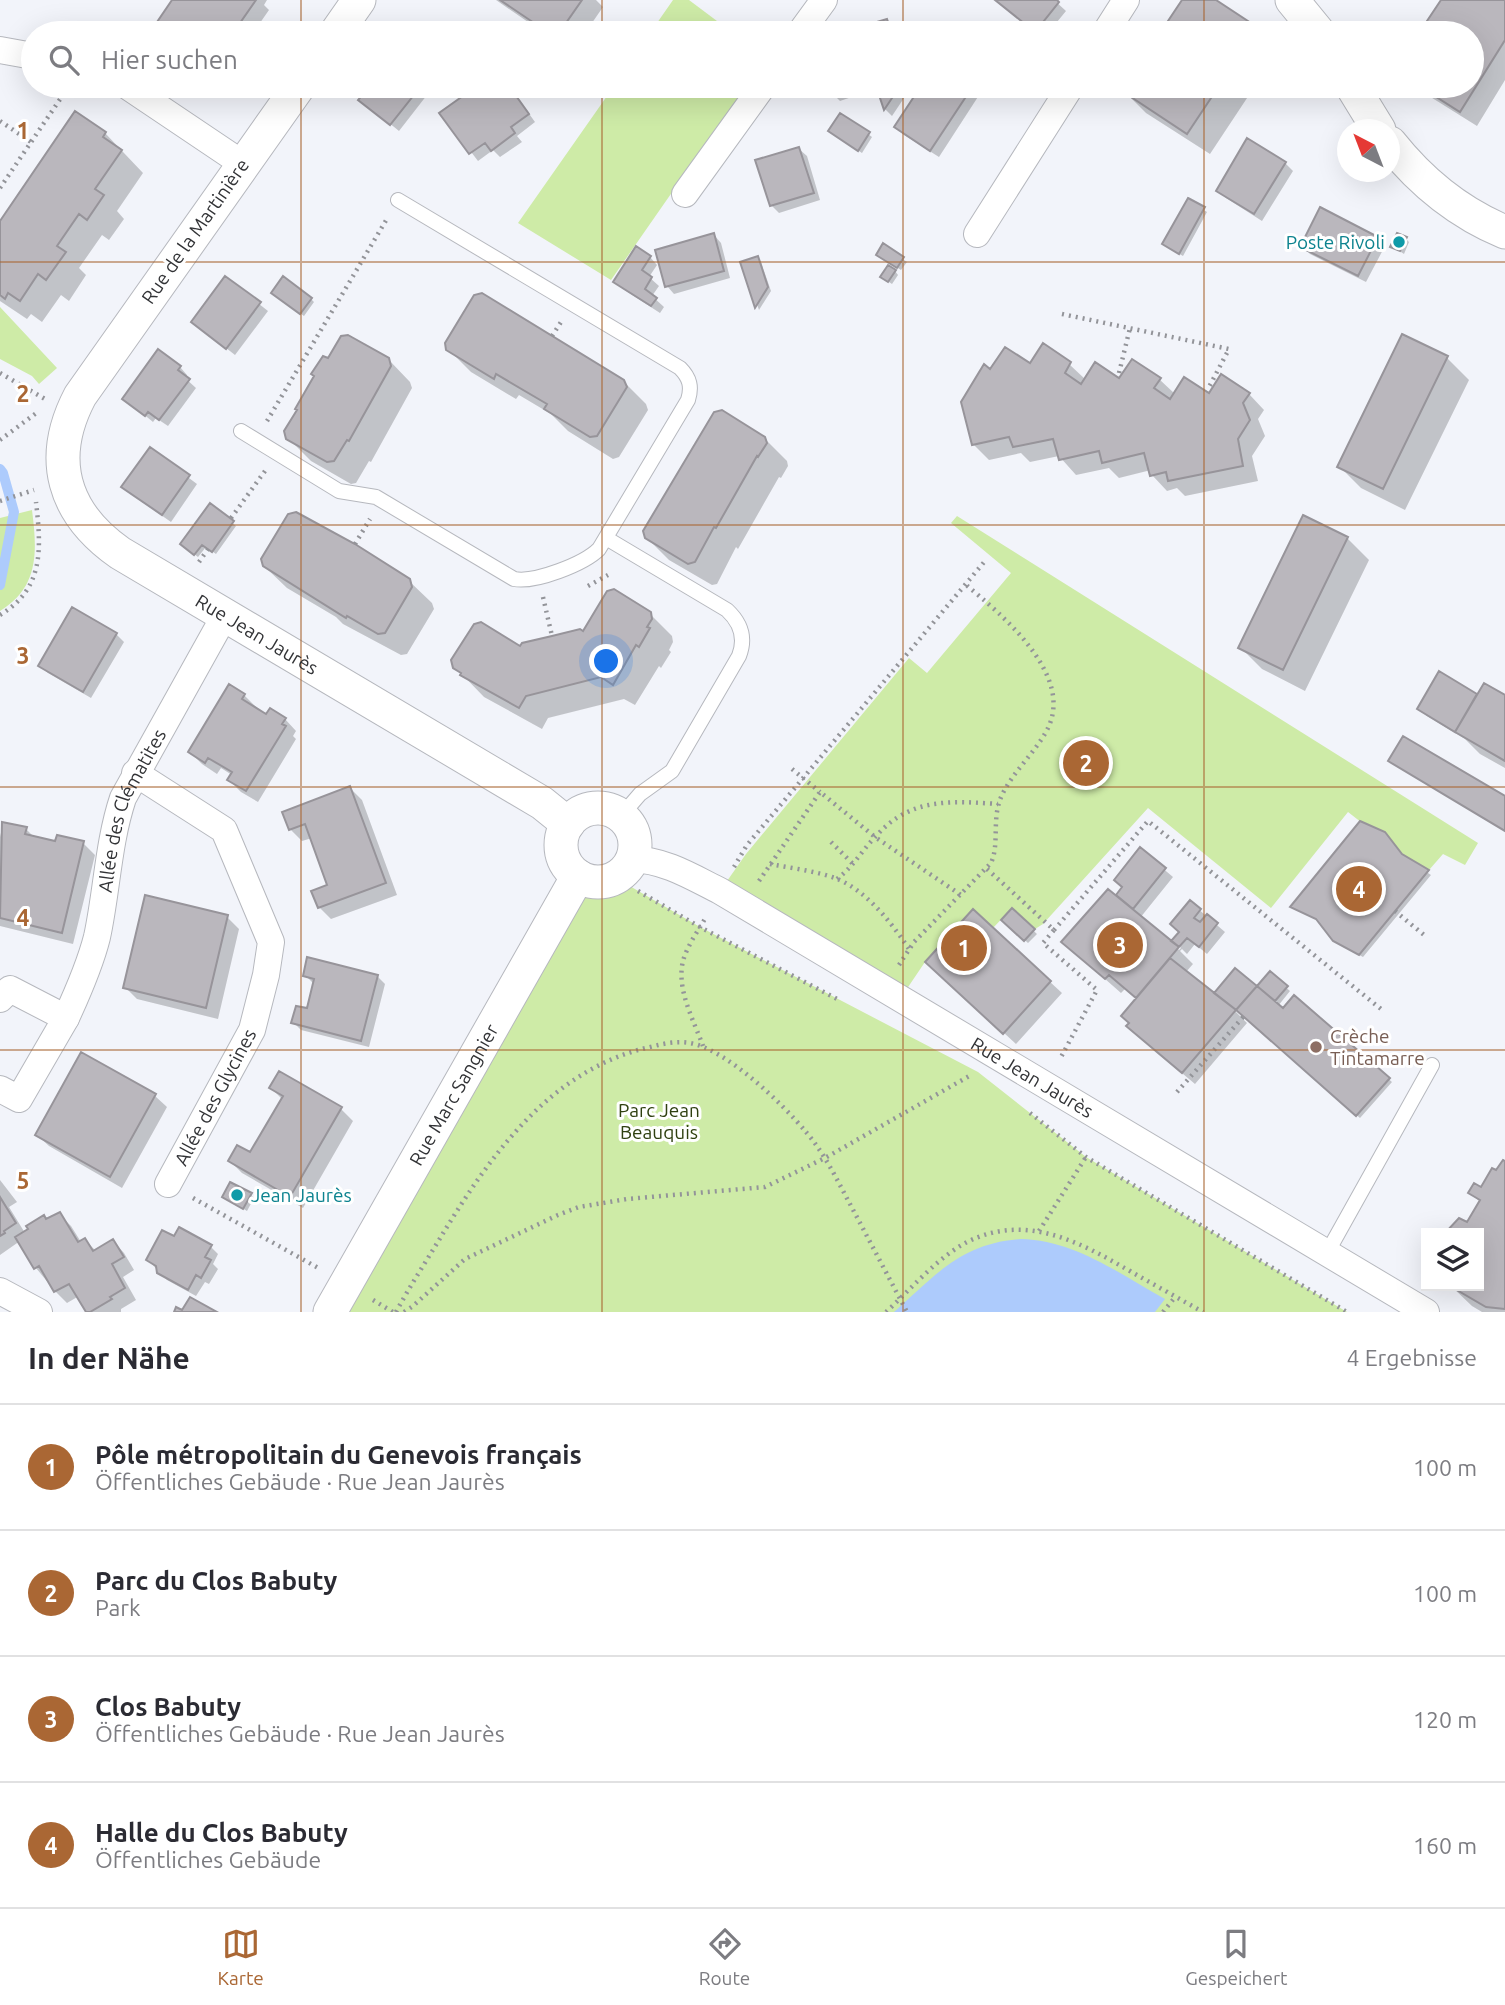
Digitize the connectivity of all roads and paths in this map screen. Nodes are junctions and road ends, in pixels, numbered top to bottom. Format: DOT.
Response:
graph roads {
  1 [pos="359,0"];
  2 [pos="824,0"];
  3 [pos="1126,0"];
  4 [pos="1292,0"];
  5 [pos="344,21"];
  6 [pos="809,21"];
  7 [pos="1113,21"];
  8 [pos="1309,21"];
  9 [pos="0,50"];
  10 [pos="21,54"];
  11 [pos="61,98"];
  12 [pos="145,98"];
  13 [pos="290,98"];
  14 [pos="754,98"];
  15 [pos="1063,98"];
  16 [pos="1359,98"];
  17 [pos="1372,119"];
  18 [pos="0,121"];
  19 [pos="31,142"];
  20 [pos="1400,156"];
  21 [pos="243,164"];
  22 [pos="0,188"];
  23 [pos="685,194"];
  24 [pos="398,200"];
  25 [pos="1505,232"];
  26 [pos="976,234"];
  27 [pos="1062,314"];
  28 [pos="1130,328"];
  29 [pos="0,373"];
  30 [pos="1119,373"];
  31 [pos="93,377"];
  32 [pos="1208,389"];
  33 [pos="51,402"];
  34 [pos="12,430"];
  35 [pos="241,431"];
  36 [pos="256,439"];
  37 [pos="0,440"];
  38 [pos="278,453"];
  39 [pos="0,501"];
  40 [pos="231,519"];
  41 [pos="606,538"];
  42 [pos="985,561"];
  43 [pos="537,576"];
  44 [pos="965,584"];
  45 [pos="0,615"];
  46 [pos="225,615"];
  47 [pos="552,636"];
  48 [pos="792,769"];
  49 [pos="135,773"];
  50 [pos="803,778"];
  51 [pos="820,792"];
  52 [pos="998,804"];
  53 [pos="621,816"];
  54 [pos="568,824"];
  55 [pos="875,836"];
  56 [pos="831,842"];
  57 [pos="771,864"];
  58 [pos="853,864"];
  59 [pos="624,868"];
  60 [pos="987,869"];
  61 [pos="578,876"];
  62 [pos="836,879"];
  63 [pos="720,891"];
  64 [pos="961,895"];
  65 [pos="742,905"];
  66 [pos="1395,911"];
  67 [pos="1054,930"];
  68 [pos="1424,934"];
  69 [pos="694,938"];
  70 [pos="909,949"];
  71 [pos="3,989"];
  72 [pos="884,989"];
  73 [pos="845,1002"];
  74 [pos="1381,1009"];
  75 [pos="1244,1016"];
  76 [pos="66,1018"];
  77 [pos="704,1047"];
  78 [pos="965,1065"];
  79 [pos="1432,1065"];
  80 [pos="1045,1085"];
  81 [pos="0,1089"];
  82 [pos="1177,1092"];
  83 [pos="1021,1106"];
  84 [pos="1086,1157"];
  85 [pos="825,1158"];
  86 [pos="168,1184"];
  87 [pos="1039,1231"];
  88 [pos="1326,1253"];
  89 [pos="0,1291"];
  90 [pos="1176,1296"];
  91 [pos="338,1298"];
  92 [pos="902,1301"];
  93 [pos="39,1312"];
  94 [pos="396,1312"];
  95 [pos="404,1312"];
  96 [pos="886,1312"];
  97 [pos="907,1312"];
  98 [pos="1163,1312"];
  99 [pos="1203,1312"];
  100 [pos="1347,1312"];
  101 [pos="1426,1312"];
  1 -- 5 [label="street"];
  2 -- 6 [label="street"];
  3 -- 7 [label="street"];
  4 -- 8 [label="street"];
  9 -- 10 [label="street"];
  11 -- 19 [label="path"];
  12 -- 21 [label="street"];
  13 -- 21 [label="street, Rue de la Martinière"];
  14 -- 23 [label="street"];
  15 -- 26 [label="street"];
  16 -- 17 [label="street"];
  18 -- 19 [label="path"];
  19 -- 22 [label="path"];
  20 -- 25 [label="street"];
  21 -- 31 [label="street, Rue de la Martinière"];
  24 -- 36 [label="path"];
  24 -- 41 [label="lane"];
  27 -- 28 [label="path"];
  28 -- 30 [label="path"];
  28 -- 32 [label="path"];
  29 -- 33 [label="path"];
  31 -- 46 [label="street, Rue Jean Jaurès"];
  34 -- 37 [label="path"];
  35 -- 36 [label="lane"];
  36 -- 38 [label="lane"];
  38 -- 40 [label="path"];
  38 -- 43 [label="lane"];
  39 -- 45 [label="path"];
  41 -- 43 [label="lane"];
  41 -- 53 [label="lane"];
  42 -- 44 [label="path"];
  43 -- 47 [label="path"];
  44 -- 50 [label="path"];
  44 -- 52 [label="path"];
  46 -- 49 [label="street, Allée des Clématites"];
  46 -- 54 [label="street, Rue Jean Jaurès"];
  48 -- 50 [label="path"];
  49 -- 76 [label="street, Allée des Clématites"];
  49 -- 86 [label="street, Allée des Glycines"];
  50 -- 51 [label="path"];
  50 -- 63 [label="path"];
  51 -- 55 [label="path"];
  51 -- 57 [label="path"];
  52 -- 55 [label="path"];
  52 -- 60 [label="path"];
  53 -- 54 [label="street"];
  53 -- 59 [label="street"];
  54 -- 61 [label="street"];
  55 -- 58 [label="path"];
  55 -- 64 [label="path"];
  56 -- 58 [label="path"];
  57 -- 62 [label="path"];
  57 -- 65 [label="path"];
  58 -- 62 [label="path"];
  59 -- 61 [label="street"];
  59 -- 63 [label="street, Rue Jean Jaurès"];
  59 -- 73 [label="path"];
  60 -- 64 [label="path"];
  60 -- 67 [label="path"];
  61 -- 91 [label="street, Rue Marc Sangnier"];
  62 -- 70 [label="path"];
  63 -- 65 [label="street, Rue Jean Jaurès"];
  64 -- 70 [label="path"];
  65 -- 72 [label="street, Rue Jean Jaurès"];
  66 -- 68 [label="path"];
  67 -- 74 [label="path"];
  67 -- 80 [label="path"];
  69 -- 77 [label="path"];
  70 -- 72 [label="path"];
  71 -- 76 [label="street"];
  72 -- 80 [label="street, Rue Jean Jaurès"];
  75 -- 82 [label="path"];
  76 -- 81 [label="street, Allée des Clématites"];
  77 -- 85 [label="path"];
  77 -- 94 [label="path"];
  78 -- 85 [label="path, Rue Jean Jaurès"];
  79 -- 88 [label="lane"];
  80 -- 88 [label="street, Rue Jean Jaurès"];
  83 -- 84 [label="path, Rue Jean Jaurès"];
  84 -- 87 [label="path"];
  84 -- 100 [label="path, Rue Jean Jaurès"];
  85 -- 92 [label="path"];
  85 -- 95 [label="path"];
  86 -- 91 [label="path"];
  87 -- 90 [label="path"];
  87 -- 92 [label="path"];
  88 -- 101 [label="street, Rue Jean Jaurès"];
  89 -- 93 [label="street"];
  90 -- 98 [label="path"];
  90 -- 99 [label="path"];
  92 -- 96 [label="path"];
  92 -- 97 [label="path"];
}
